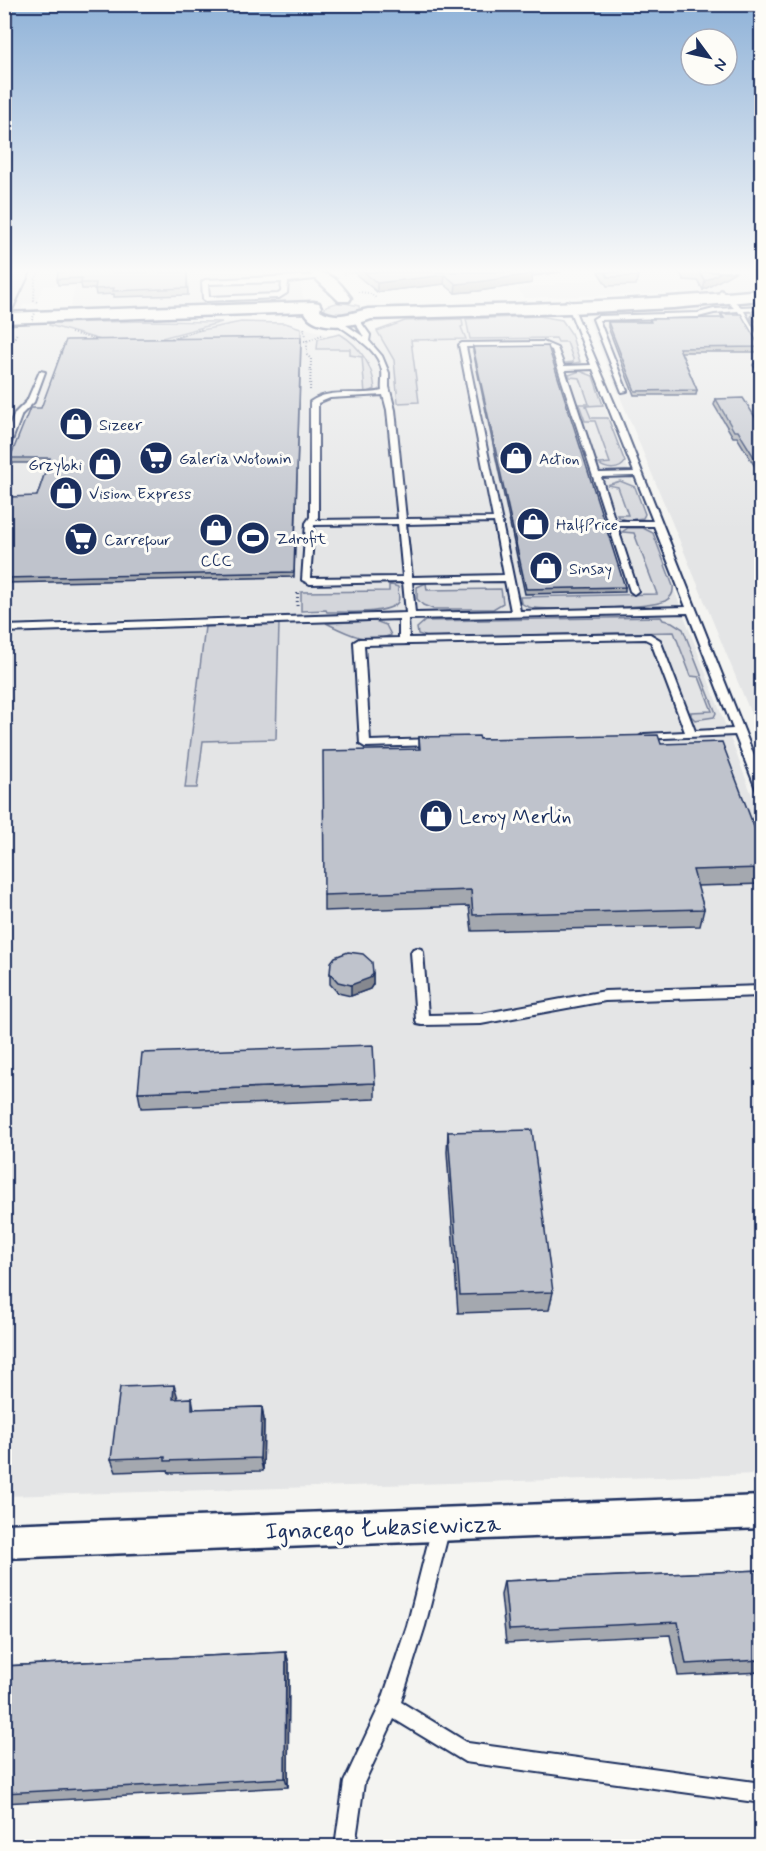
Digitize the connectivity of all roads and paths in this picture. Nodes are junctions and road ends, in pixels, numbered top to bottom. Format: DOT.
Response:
graph roads {
  1 [pos="379,358"];
  2 [pos="465,358"];
  3 [pos="558,358"];
  4 [pos="591,358"];
  5 [pos="611,358"];
  6 [pos="762,362"];
  7 [pos="595,367"];
  8 [pos="561,368"];
  9 [pos="42,372"];
  10 [pos="303,372"];
  11 [pos="310,372"];
  12 [pos="762,372"];
  13 [pos="303,378"];
  14 [pos="310,378"];
  15 [pos="624,391"];
  16 [pos="386,392"];
  17 [pos="4,451"];
  18 [pos="638,474"];
  19 [pos="597,475"];
  20 [pos="496,520"];
  21 [pos="401,521"];
  22 [pos="310,523"];
  23 [pos="657,523"];
  24 [pos="613,524"];
  25 [pos="508,578"];
  26 [pos="406,580"];
  27 [pos="634,591"];
  28 [pos="691,610"];
  29 [pos="516,614"];
  30 [pos="407,616"];
  31 [pos="4,629"];
  32 [pos="404,641"];
  33 [pos="738,732"];
  34 [pos="691,733"];
  35 [pos="633,737"];
  36 [pos="445,742"];
  37 [pos="762,791"];
  38 [pos="417,952"];
  39 [pos="762,991"];
  40 [pos="762,1512"];
  41 [pos="442,1525"];
  42 [pos="4,1541"];
  43 [pos="390,1706"];
  44 [pos="762,1793"];
  45 [pos="345,1846"];
  1 -- 16 [label="lane"];
  2 -- 20 [label="lane"];
  3 -- 8 [label="lane"];
  4 -- 7 [label="lane"];
  5 -- 15 [label="lane"];
  6 -- 12 [label="lane"];
  7 -- 8 [label="lane"];
  7 -- 18 [label="lane"];
  8 -- 19 [label="lane"];
  9 -- 17 [label="lane"];
  10 -- 11 [label="path"];
  13 -- 14 [label="path"];
  16 -- 21 [label="lane"];
  16 -- 22 [label="lane"];
  18 -- 19 [label="lane"];
  18 -- 23 [label="lane"];
  19 -- 24 [label="lane"];
  20 -- 21 [label="lane"];
  20 -- 25 [label="lane"];
  21 -- 22 [label="lane"];
  21 -- 26 [label="lane"];
  22 -- 26 [label="lane"];
  23 -- 24 [label="lane"];
  23 -- 28 [label="lane"];
  24 -- 27 [label="lane"];
  25 -- 26 [label="lane"];
  25 -- 29 [label="lane"];
  26 -- 30 [label="lane"];
  28 -- 29 [label="lane"];
  28 -- 33 [label="lane"];
  29 -- 30 [label="lane"];
  30 -- 31 [label="lane"];
  30 -- 32 [label="lane"];
  32 -- 34 [label="lane"];
  32 -- 36 [label="lane"];
  33 -- 34 [label="lane"];
  33 -- 37 [label="lane"];
  34 -- 35 [label="lane"];
  38 -- 39 [label="lane"];
  40 -- 41 [label="street, Ignacego Łukasiewicza"];
  41 -- 42 [label="street, Ignacego Łukasiewicza"];
  41 -- 43 [label="lane"];
  43 -- 44 [label="lane"];
  43 -- 45 [label="lane"];
}
